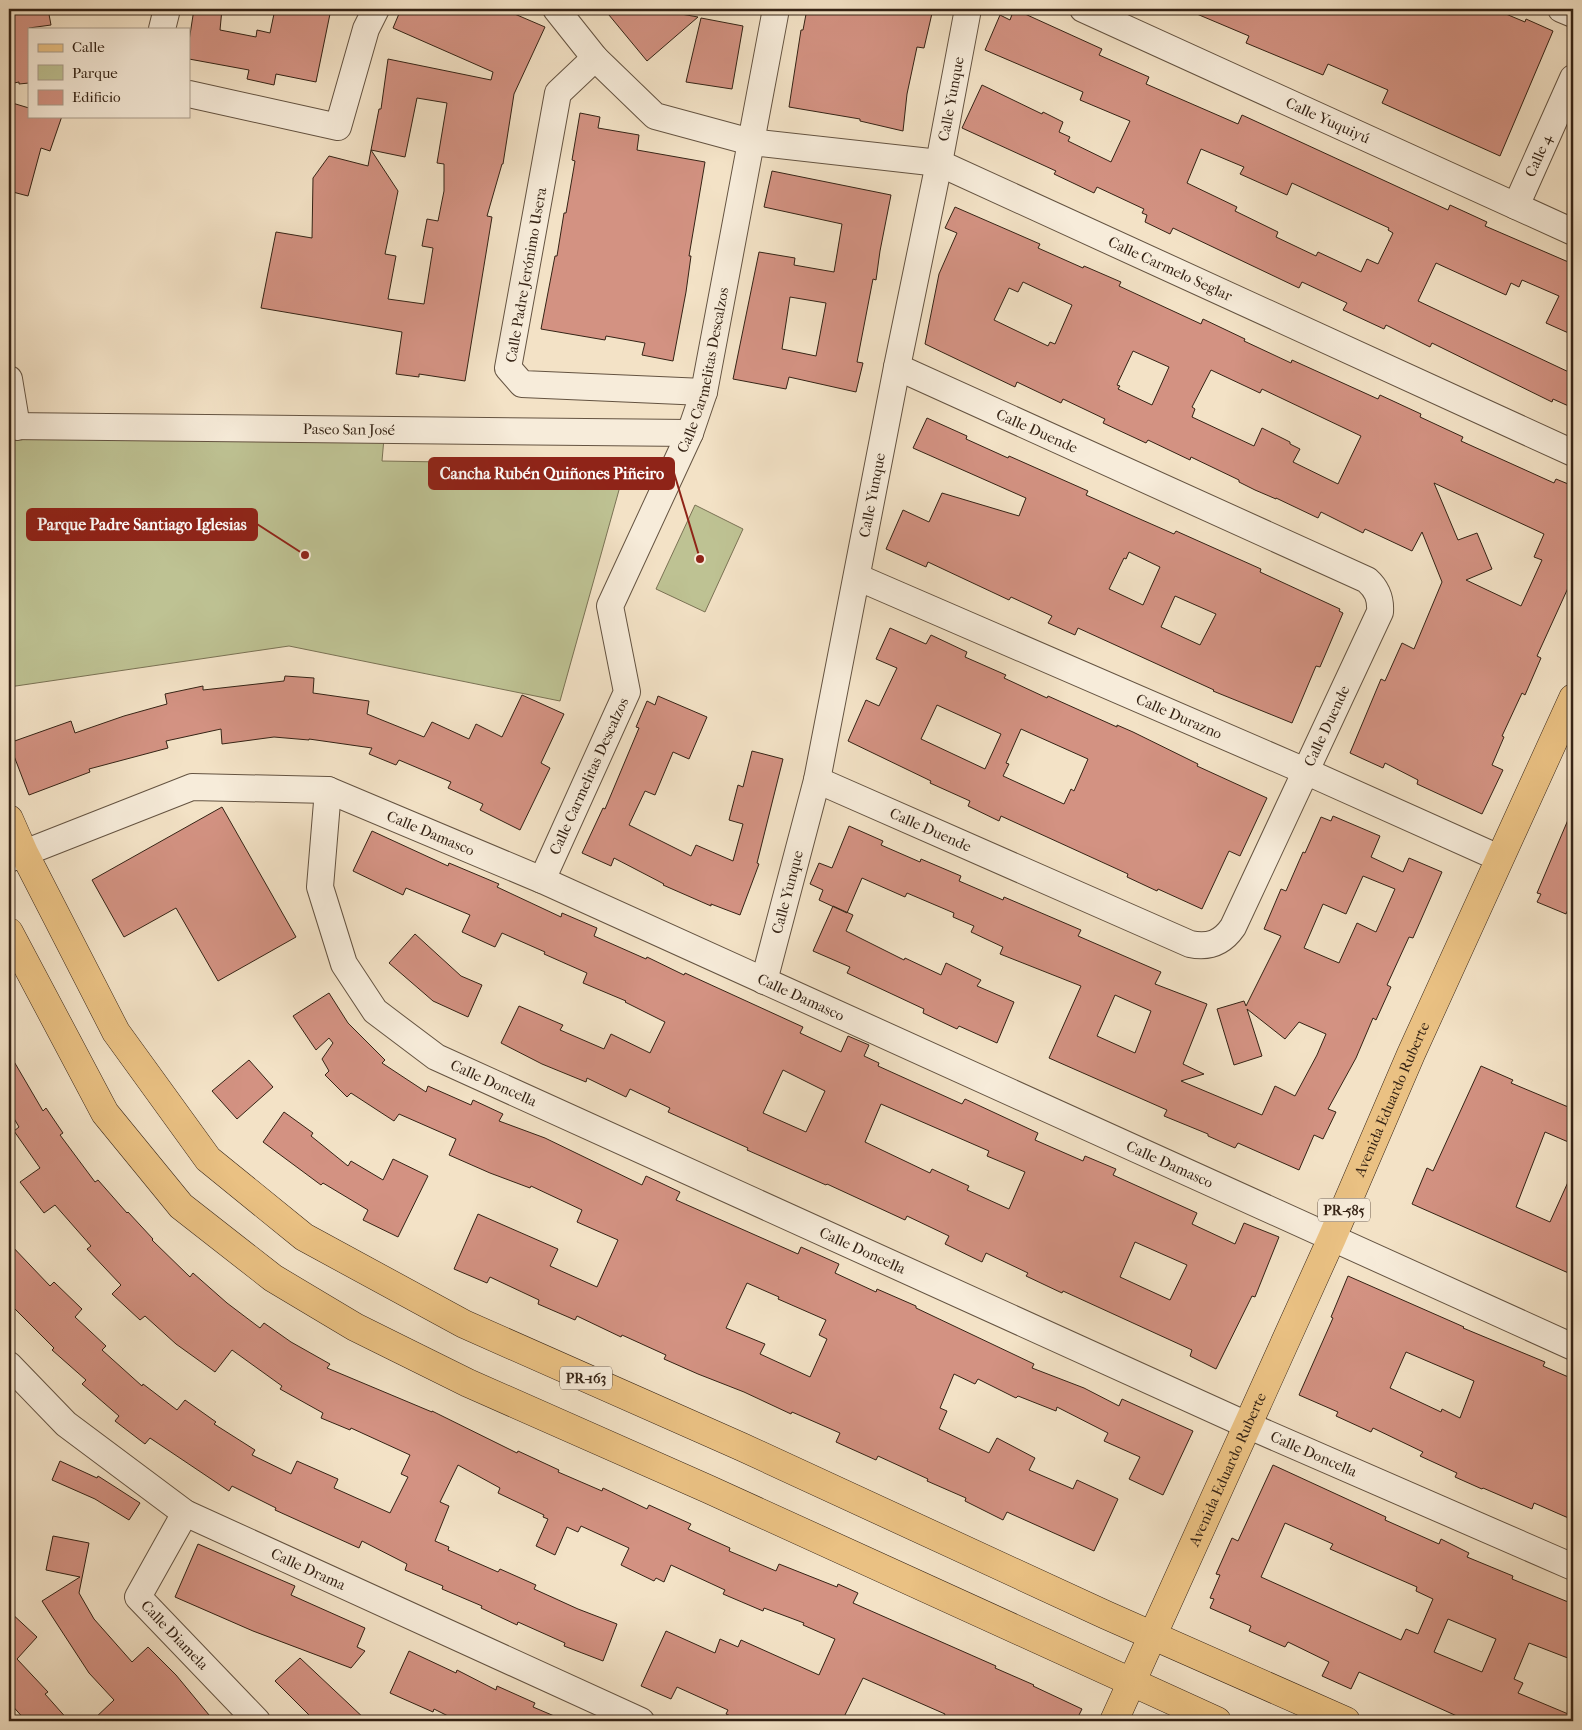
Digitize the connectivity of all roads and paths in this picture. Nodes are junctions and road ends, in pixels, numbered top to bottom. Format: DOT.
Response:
graph roads {
  1 [pos="167,9"];
  2 [pos="376,9"];
  3 [pos="556,9"];
  4 [pos="776,9"];
  5 [pos="968,9"];
  6 [pos="1083,9"];
  7 [pos="1560,9"];
  8 [pos="1573,14"];
  9 [pos="162,28"];
  10 [pos="595,58"];
  11 [pos="1573,78"];
  12 [pos="190,94"];
  13 [pos="751,142"];
  14 [pos="939,163"];
  15 [pos="1516,206"];
  16 [pos="1573,232"];
  17 [pos="897,367"];
  18 [pos="9,379"];
  19 [pos="704,392"];
  20 [pos="13,427"];
  21 [pos="690,432"];
  22 [pos="1573,453"];
  23 [pos="857,577"];
  24 [pos="1572,704"];
  25 [pos="1306,771"];
  26 [pos="817,780"];
  27 [pos="328,790"];
  28 [pos="9,819"];
  29 [pos="16,856"];
  30 [pos="1500,858"];
  31 [pos="542,880"];
  32 [pos="9,932"];
  33 [pos="764,981"];
  34 [pos="1332,1238"];
  35 [pos="1573,1347"];
  36 [pos="9,1365"];
  37 [pos="1247,1425"];
  38 [pos="185,1514"];
  39 [pos="1573,1567"];
  40 [pos="1153,1636"];
  41 [pos="1132,1683"];
  42 [pos="257,1721"];
  43 [pos="641,1721"];
  44 [pos="1114,1721"];
  45 [pos="1217,1721"];
  46 [pos="1346,1721"];
  1 -- 9 [label="street"];
  2 -- 12 [label="street"];
  3 -- 10 [label="street, Calle Carmelo Seglar"];
  4 -- 13 [label="street, Calle Carmelitas Descalzos"];
  5 -- 14 [label="street, Calle Yunque"];
  6 -- 15 [label="street, Calle Yuquiyú"];
  7 -- 8 [label="street"];
  10 -- 13 [label="street, Calle Carmelo Seglar"];
  10 -- 19 [label="street, Calle Padre Jerónimo Usera"];
  11 -- 15 [label="street, Calle 4"];
  13 -- 14 [label="street, Calle Carmelo Seglar"];
  13 -- 19 [label="street, Calle Carmelitas Descalzos"];
  14 -- 17 [label="street, Calle Yunque"];
  14 -- 22 [label="street, Calle Carmelo Seglar"];
  15 -- 16 [label="street, Calle Yuquiyú"];
  17 -- 23 [label="street, Calle Yunque"];
  17 -- 25 [label="street, Calle Duende"];
  18 -- 20 [label="street"];
  19 -- 21 [label="street, Calle Carmelitas Descalzos"];
  20 -- 21 [label="street, Paseo San José"];
  21 -- 31 [label="street, Calle Carmelitas Descalzos"];
  23 -- 25 [label="street, Calle Durazno"];
  23 -- 26 [label="street, Calle Yunque"];
  24 -- 30 [label="main road, Avenida Eduardo Ruberte / PR-585"];
  25 -- 26 [label="street, Calle Duende"];
  25 -- 30 [label="street, Calle Durazno"];
  26 -- 33 [label="street, Calle Yunque"];
  27 -- 29 [label="street, Calle Damasco"];
  27 -- 31 [label="street, Calle Damasco"];
  27 -- 37 [label="street, Calle Doncella"];
  28 -- 29 [label="main road, PR-163"];
  29 -- 40 [label="main road, PR-163"];
  30 -- 34 [label="main road, Avenida Eduardo Ruberte / PR-585"];
  31 -- 33 [label="street, Calle Damasco"];
  32 -- 41 [label="main road"];
  33 -- 34 [label="street, Calle Damasco"];
  34 -- 35 [label="street, Calle Damasco"];
  34 -- 37 [label="main road, Avenida Eduardo Ruberte / PR-585"];
  36 -- 38 [label="street, Calle Drama"];
  37 -- 39 [label="street, Calle Doncella"];
  37 -- 40 [label="main road, Avenida Eduardo Ruberte / PR-585"];
  38 -- 42 [label="street, Calle Diamela"];
  38 -- 43 [label="street, Calle Drama"];
  40 -- 41 [label="main road, Avenida Eduardo Ruberte / PR-585"];
  40 -- 46 [label="main road, PR-163"];
  41 -- 44 [label="main road, Avenida Eduardo Ruberte / PR-585"];
  41 -- 45 [label="main road"];
}
